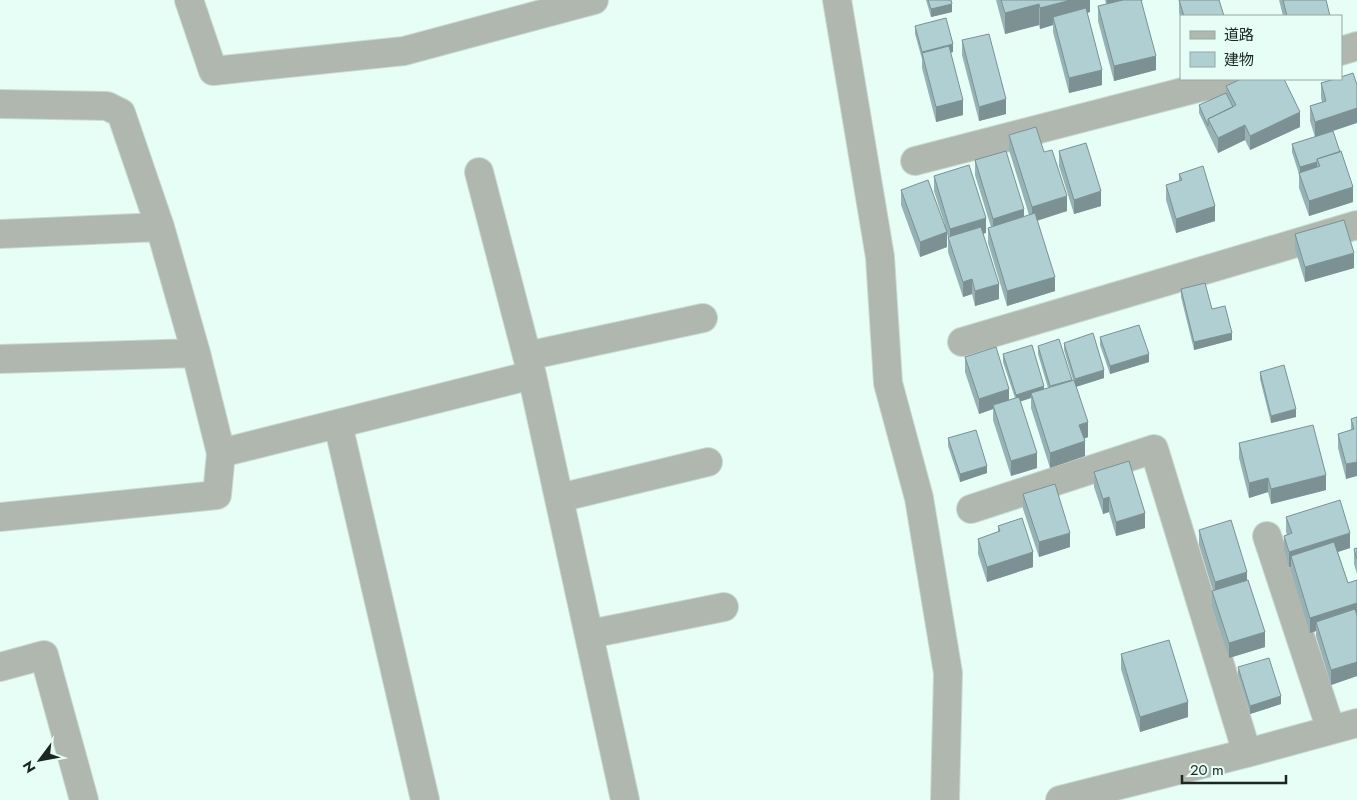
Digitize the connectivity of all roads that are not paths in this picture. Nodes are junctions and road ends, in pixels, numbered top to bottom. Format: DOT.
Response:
graph roads {
  1 [pos="189,0"];
  2 [pos="594,0"];
  3 [pos="837,0"];
  4 [pos="1357,46"];
  5 [pos="1342,51"];
  6 [pos="1229,80"];
  7 [pos="0,104"];
  8 [pos="915,161"];
  9 [pos="479,172"];
  10 [pos="1357,225"];
  11 [pos="160,227"];
  12 [pos="0,234"];
  13 [pos="703,318"];
  14 [pos="962,342"];
  15 [pos="196,353"];
  16 [pos="0,359"];
  17 [pos="530,365"];
  18 [pos="338,424"];
  19 [pos="221,453"];
  20 [pos="708,462"];
  21 [pos="559,498"];
  22 [pos="971,509"];
  23 [pos="0,517"];
  24 [pos="1267,536"];
  25 [pos="724,607"];
  26 [pos="590,634"];
  27 [pos="0,668"];
  28 [pos="1357,723"];
  29 [pos="1331,730"];
  30 [pos="1247,753"];
  31 [pos="84,800"];
  32 [pos="425,800"];
  33 [pos="625,800"];
  34 [pos="945,800"];
  35 [pos="1060,800"];
  1 -- 2 [label="street"];
  3 -- 34 [label="street"];
  4 -- 5 [label="street"];
  6 -- 8 [label="street"];
  7 -- 11 [label="street"];
  9 -- 17 [label="street"];
  10 -- 14 [label="street"];
  11 -- 12 [label="street"];
  11 -- 15 [label="street"];
  13 -- 17 [label="street"];
  15 -- 16 [label="street"];
  15 -- 19 [label="street"];
  17 -- 18 [label="street"];
  17 -- 21 [label="street"];
  18 -- 19 [label="street"];
  18 -- 32 [label="street"];
  19 -- 23 [label="street"];
  20 -- 21 [label="street"];
  21 -- 26 [label="street"];
  22 -- 30 [label="street"];
  24 -- 29 [label="street"];
  25 -- 26 [label="street"];
  26 -- 33 [label="street"];
  27 -- 31 [label="street"];
  28 -- 29 [label="street"];
  29 -- 30 [label="street"];
  30 -- 35 [label="street"];
}
